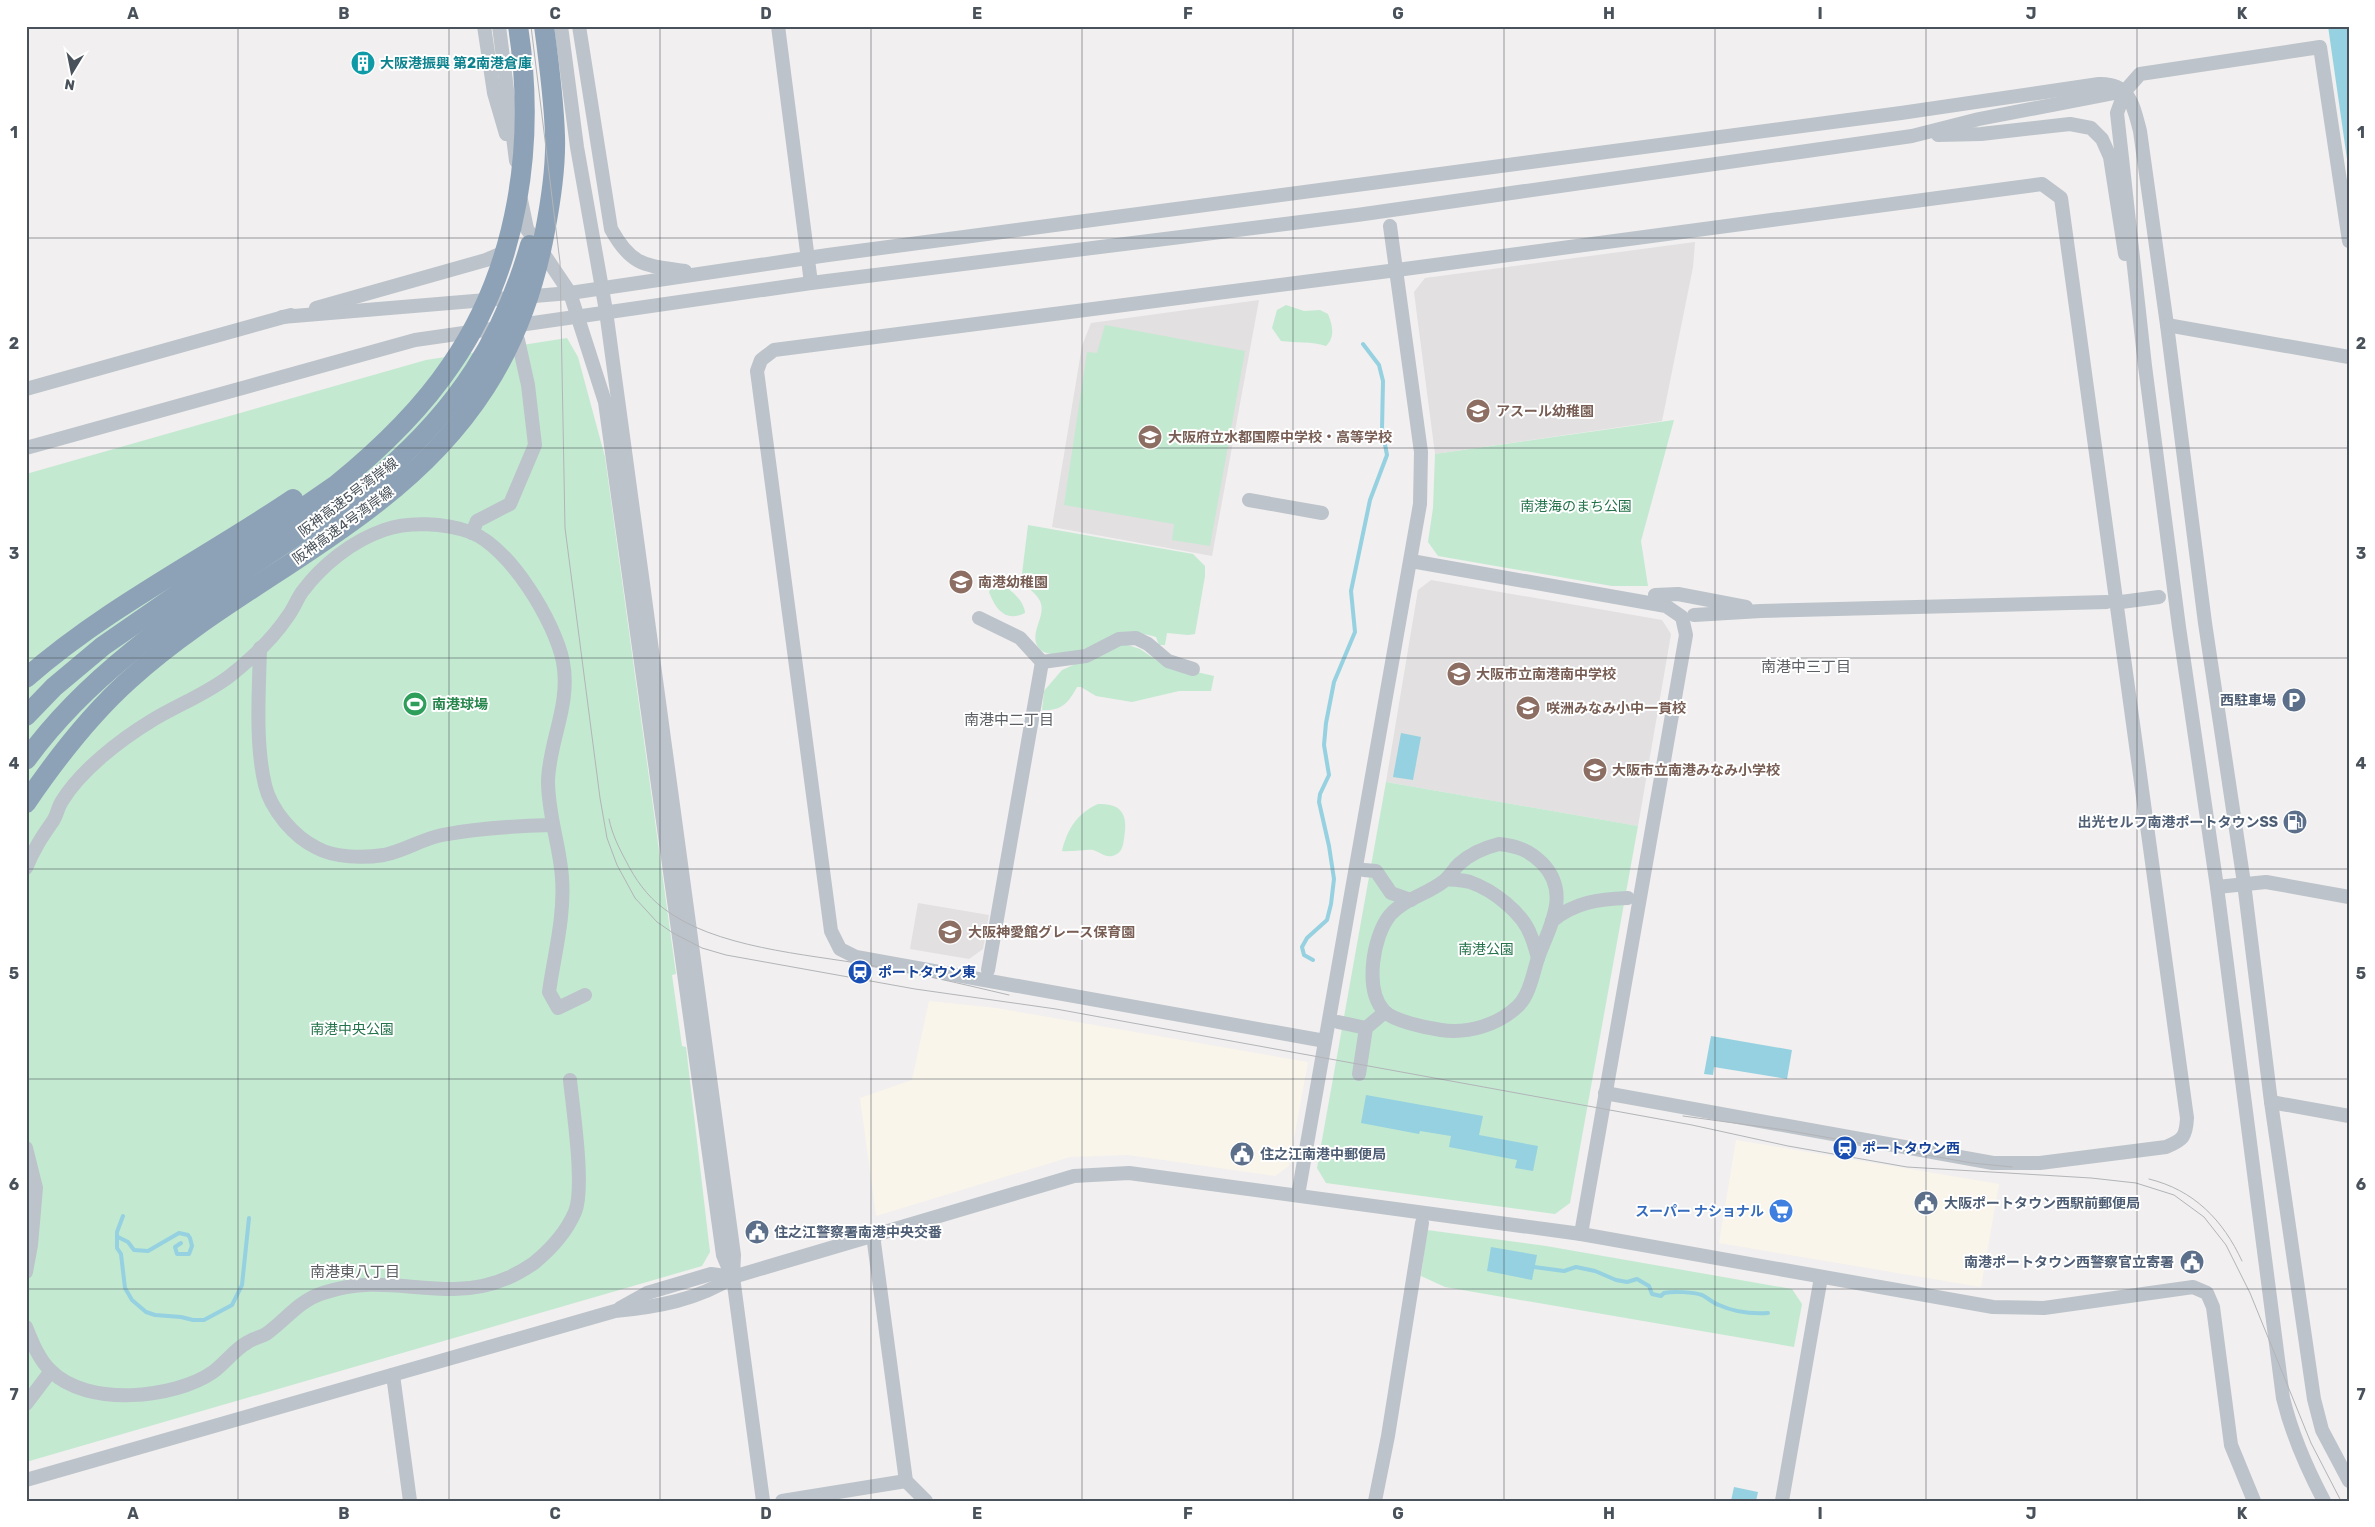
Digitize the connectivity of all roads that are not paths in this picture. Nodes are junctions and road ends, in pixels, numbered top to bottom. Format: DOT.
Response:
graph roads {
  1 [pos="484,26"];
  2 [pos="499,26"];
  3 [pos="517,26"];
  4 [pos="543,26"];
  5 [pos="562,26"];
  6 [pos="578,26"];
  7 [pos="778,26"];
  8 [pos="2125,91"];
  9 [pos="1912,136"];
  10 [pos="517,171"];
  11 [pos="523,214"];
  12 [pos="1390,226"];
  13 [pos="2349,242"];
  14 [pos="807,258"];
  15 [pos="1397,270"];
  16 [pos="699,273"];
  17 [pos="811,283"];
  18 [pos="602,287"];
  19 [pos="570,293"];
  20 [pos="606,311"];
  21 [pos="578,315"];
  22 [pos="282,317"];
  23 [pos="2167,324"];
  24 [pos="518,340"];
  25 [pos="2349,356"];
  26 [pos="2145,366"];
  27 [pos="26,389"];
  28 [pos="26,448"];
  29 [pos="1249,500"];
  30 [pos="1322,513"];
  31 [pos="472,533"];
  32 [pos="1411,561"];
  33 [pos="1655,595"];
  34 [pos="2159,597"];
  35 [pos="2107,602"];
  36 [pos="2121,602"];
  37 [pos="1761,611"];
  38 [pos="1694,616"];
  39 [pos="979,618"];
  40 [pos="260,648"];
  41 [pos="1042,662"];
  42 [pos="1193,669"];
  43 [pos="26,678"];
  44 [pos="26,716"];
  45 [pos="26,760"];
  46 [pos="26,803"];
  47 [pos="552,825"];
  48 [pos="26,868"];
  49 [pos="1364,870"];
  50 [pos="1447,879"];
  51 [pos="2244,883"];
  52 [pos="2217,887"];
  53 [pos="1391,893"];
  54 [pos="2349,897"];
  55 [pos="1628,898"];
  56 [pos="1411,900"];
  57 [pos="1391,914"];
  58 [pos="1552,921"];
  59 [pos="1538,958"];
  60 [pos="988,970"];
  61 [pos="585,995"];
  62 [pos="1384,1012"];
  63 [pos="1338,1022"];
  64 [pos="1366,1028"];
  65 [pos="1325,1041"];
  66 [pos="1359,1074"];
  67 [pos="570,1080"];
  68 [pos="1605,1093"];
  69 [pos="2272,1102"];
  70 [pos="2349,1116"];
  71 [pos="26,1148"];
  72 [pos="1298,1195"];
  73 [pos="1422,1223"];
  74 [pos="1581,1234"];
  75 [pos="873,1235"];
  76 [pos="26,1272"];
  77 [pos="733,1277"];
  78 [pos="1821,1277"];
  79 [pos="26,1327"];
  80 [pos="51,1371"];
  81 [pos="393,1374"];
  82 [pos="26,1404"];
  83 [pos="26,1480"];
  84 [pos="906,1481"];
  85 [pos="2349,1481"];
  86 [pos="410,1501"];
  87 [pos="763,1501"];
  88 [pos="782,1501"];
  89 [pos="926,1501"];
  90 [pos="1375,1501"];
  91 [pos="1782,1501"];
  92 [pos="2254,1501"];
  93 [pos="2324,1501"];
  1 -- 10 [label="street"];
  2 -- 10 [label="street"];
  3 -- 43 [label="highway"];
  3 -- 44 [label="highway, 阪神高速5号湾岸線"];
  4 -- 45 [label="highway, 阪神高速5号湾岸線"];
  4 -- 46 [label="highway, 阪神高速4号湾岸線"];
  5 -- 18 [label="street"];
  6 -- 16 [label="street"];
  7 -- 14 [label="street"];
  8 -- 9 [label="street"];
  8 -- 13 [label="street"];
  8 -- 14 [label="street"];
  8 -- 23 [label="street"];
  8 -- 26 [label="street"];
  9 -- 17 [label="street"];
  9 -- 26 [label="street"];
  10 -- 11 [label="street"];
  11 -- 19 [label="street"];
  11 -- 22 [label="street"];
  12 -- 15 [label="street"];
  14 -- 16 [label="street"];
  14 -- 17 [label="street"];
  15 -- 32 [label="street"];
  15 -- 65 [label="street"];
  15 -- 68 [label="street"];
  16 -- 18 [label="street"];
  17 -- 20 [label="street"];
  18 -- 19 [label="street"];
  18 -- 20 [label="street"];
  19 -- 21 [label="street"];
  19 -- 22 [label="street"];
  20 -- 21 [label="street"];
  20 -- 77 [label="street"];
  21 -- 28 [label="street"];
  21 -- 77 [label="street"];
  22 -- 27 [label="street"];
  23 -- 25 [label="street"];
  23 -- 51 [label="street"];
  24 -- 31 [label="street"];
  26 -- 52 [label="street"];
  29 -- 30 [label="street"];
  31 -- 40 [label="street"];
  31 -- 47 [label="street"];
  32 -- 65 [label="street"];
  32 -- 68 [label="street"];
  33 -- 37 [label="street"];
  34 -- 36 [label="street"];
  35 -- 37 [label="street"];
  37 -- 38 [label="street"];
  39 -- 41 [label="street"];
  40 -- 47 [label="street"];
  40 -- 48 [label="street"];
  41 -- 42 [label="street"];
  41 -- 60 [label="street"];
  47 -- 61 [label="street"];
  49 -- 53 [label="street"];
  50 -- 56 [label="street"];
  50 -- 58 [label="street"];
  50 -- 59 [label="street"];
  51 -- 52 [label="street"];
  51 -- 54 [label="street"];
  51 -- 69 [label="street"];
  52 -- 93 [label="street"];
  53 -- 56 [label="street"];
  53 -- 57 [label="street"];
  55 -- 58 [label="street"];
  56 -- 57 [label="street"];
  57 -- 62 [label="street"];
  58 -- 59 [label="street"];
  59 -- 62 [label="street"];
  62 -- 64 [label="street"];
  63 -- 64 [label="street"];
  64 -- 66 [label="street"];
  65 -- 72 [label="street"];
  67 -- 80 [label="street"];
  68 -- 74 [label="street"];
  69 -- 70 [label="street"];
  69 -- 85 [label="street"];
  71 -- 76 [label="street"];
  72 -- 74 [label="street"];
  72 -- 75 [label="street"];
  73 -- 90 [label="street"];
  74 -- 78 [label="street"];
  75 -- 77 [label="street"];
  75 -- 84 [label="street"];
  77 -- 81 [label="street"];
  77 -- 87 [label="street"];
  78 -- 91 [label="street"];
  78 -- 92 [label="street"];
  79 -- 80 [label="street"];
  80 -- 82 [label="street"];
  81 -- 83 [label="street"];
  81 -- 86 [label="street"];
  84 -- 88 [label="street"];
  84 -- 89 [label="street"];
}
